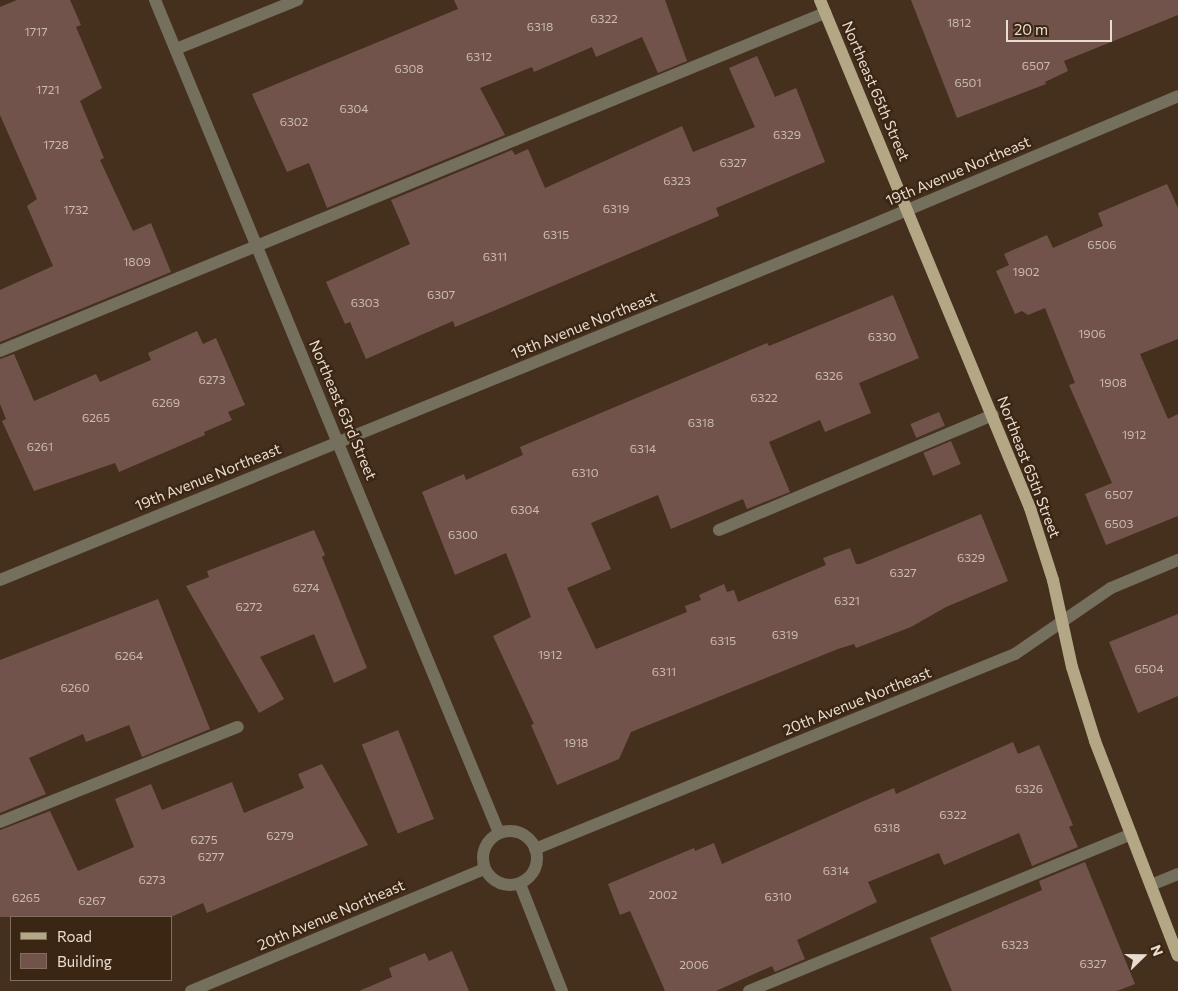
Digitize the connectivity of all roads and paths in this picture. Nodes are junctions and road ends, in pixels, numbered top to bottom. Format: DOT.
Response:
graph roads {
  1 [pos="156,0"];
  2 [pos="297,0"];
  3 [pos="820,0"];
  4 [pos="825,13"];
  5 [pos="176,49"];
  6 [pos="1178,96"];
  7 [pos="909,210"];
  8 [pos="257,245"];
  9 [pos="0,351"];
  10 [pos="993,415"];
  11 [pos="340,442"];
  12 [pos="719,530"];
  13 [pos="1178,560"];
  14 [pos="0,580"];
  15 [pos="1062,622"];
  16 [pos="238,727"];
  17 [pos="0,822"];
  18 [pos="499,833"];
  19 [pos="1131,834"];
  20 [pos="535,849"];
  21 [pos="484,868"];
  22 [pos="1178,874"];
  23 [pos="520,884"];
  24 [pos="1151,885"];
  25 [pos="1178,956"];
  26 [pos="191,991"];
  27 [pos="562,991"];
  28 [pos="749,991"];
  1 -- 5 [label="street, Northeast 63rd Street"];
  2 -- 5 [label="street"];
  3 -- 4 [label="main road, Northeast 65th Street"];
  4 -- 7 [label="main road, Northeast 65th Street"];
  4 -- 8 [label="street"];
  5 -- 8 [label="street, Northeast 63rd Street"];
  6 -- 7 [label="street, 19th Avenue Northeast"];
  7 -- 10 [label="main road, Northeast 65th Street"];
  7 -- 11 [label="street, 19th Avenue Northeast"];
  8 -- 9 [label="street"];
  8 -- 11 [label="street, Northeast 63rd Street"];
  10 -- 12 [label="street"];
  10 -- 15 [label="main road, Northeast 65th Street"];
  11 -- 14 [label="street, 19th Avenue Northeast"];
  11 -- 18 [label="street, Northeast 63rd Street"];
  13 -- 15 [label="street, 20th Avenue Northeast"];
  15 -- 19 [label="main road, Northeast 65th Street"];
  15 -- 20 [label="street, 20th Avenue Northeast"];
  16 -- 17 [label="street"];
  18 -- 20 [label="street"];
  18 -- 21 [label="street"];
  19 -- 24 [label="main road, Northeast 65th Street"];
  19 -- 28 [label="street"];
  20 -- 23 [label="street"];
  21 -- 23 [label="street"];
  21 -- 26 [label="street, 20th Avenue Northeast"];
  22 -- 24 [label="street"];
  23 -- 27 [label="street"];
  24 -- 25 [label="main road, Northeast 65th Street"];
}
